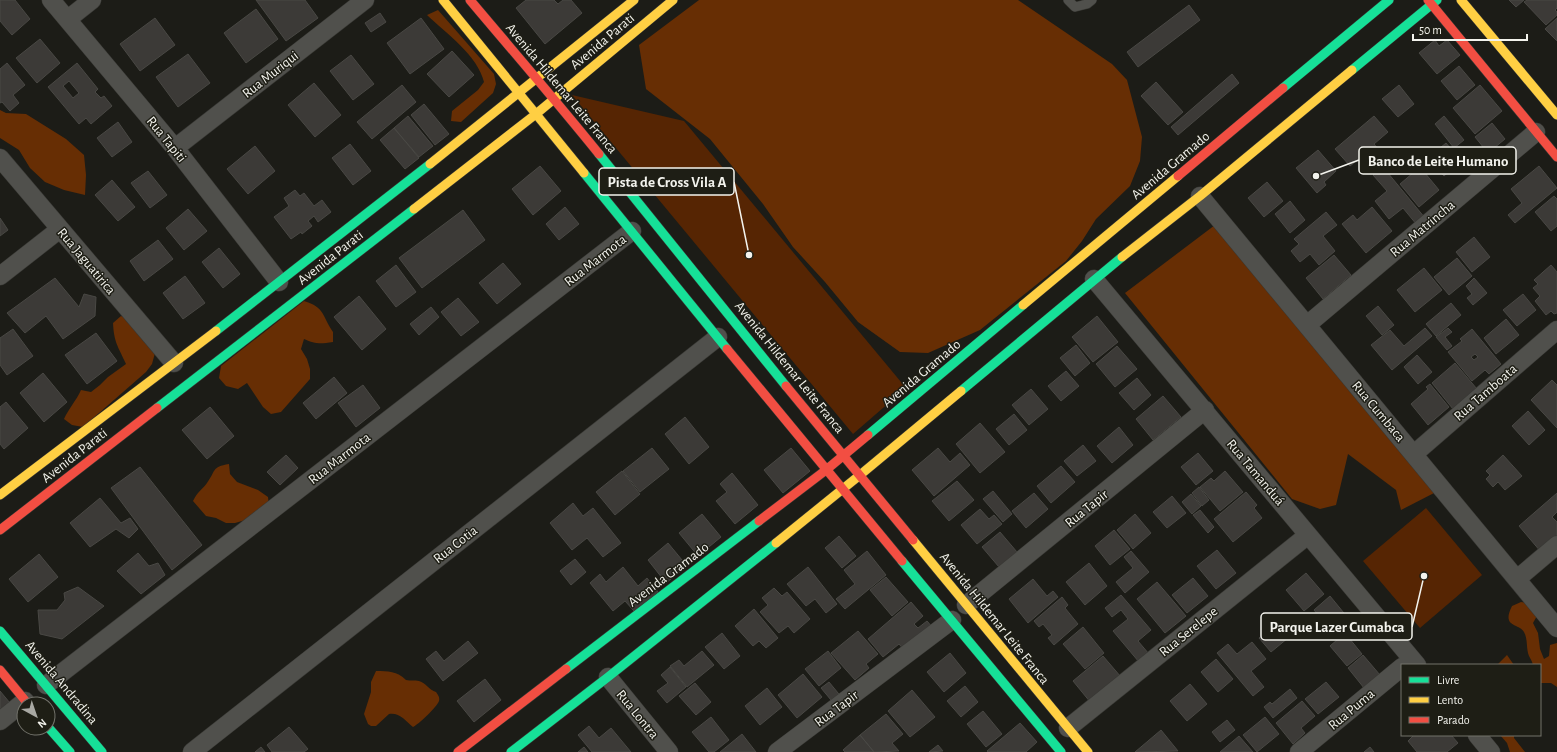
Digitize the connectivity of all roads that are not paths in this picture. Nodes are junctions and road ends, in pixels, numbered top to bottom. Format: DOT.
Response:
graph roads {
  1 [pos="51,0"];
  2 [pos="92,0"];
  3 [pos="365,0"];
  4 [pos="443,0"];
  5 [pos="470,0"];
  6 [pos="634,0"];
  7 [pos="673,0"];
  8 [pos="1068,0"];
  9 [pos="1092,0"];
  10 [pos="1390,0"];
  11 [pos="1461,0"];
  12 [pos="1432,1"];
  13 [pos="68,19"];
  14 [pos="537,80"];
  15 [pos="519,94"];
  16 [pos="555,99"];
  17 [pos="536,114"];
  18 [pos="1557,114"];
  19 [pos="1536,132"];
  20 [pos="175,148"];
  21 [pos="1557,157"];
  22 [pos="0,158"];
  23 [pos="1200,196"];
  24 [pos="60,229"];
  25 [pos="632,231"];
  26 [pos="0,276"];
  27 [pos="1094,279"];
  28 [pos="279,282"];
  29 [pos="1307,325"];
  30 [pos="1557,330"];
  31 [pos="718,337"];
  32 [pos="174,363"];
  33 [pos="1205,410"];
  34 [pos="1414,454"];
  35 [pos="843,456"];
  36 [pos="826,470"];
  37 [pos="860,475"];
  38 [pos="842,488"];
  39 [pos="0,495"];
  40 [pos="0,530"];
  41 [pos="1308,535"];
  42 [pos="1557,545"];
  43 [pos="1517,579"];
  44 [pos="966,605"];
  45 [pos="952,620"];
  46 [pos="1557,628"];
  47 [pos="0,631"];
  48 [pos="1409,664"];
  49 [pos="0,670"];
  50 [pos="1401,670"];
  51 [pos="608,676"];
  52 [pos="46,685"];
  53 [pos="21,696"];
  54 [pos="16,709"];
  55 [pos="0,720"];
  56 [pos="1068,728"];
  57 [pos="56,736"];
  58 [pos="1478,736"];
  59 [pos="1055,750"];
  60 [pos="70,752"];
  61 [pos="102,752"];
  62 [pos="192,752"];
  63 [pos="458,752"];
  64 [pos="511,752"];
  65 [pos="669,752"];
  66 [pos="777,752"];
  67 [pos="1088,752"];
  68 [pos="1299,752"];
  69 [pos="1491,752"];
  1 -- 13 [label="street, Rua Tapiti"];
  2 -- 13 [label="street"];
  3 -- 20 [label="street, Rua Muriqui"];
  4 -- 15 [label="street"];
  5 -- 14 [label="street, Avenida Hildemar Leite Franca"];
  6 -- 14 [label="street, Avenida Parati"];
  7 -- 16 [label="street, Avenida Parati"];
  8 -- 9 [label="lane"];
  10 -- 35 [label="street, Avenida Gramado"];
  11 -- 18 [label="street"];
  12 -- 19 [label="street"];
  12 -- 23 [label="street"];
  13 -- 20 [label="street, Rua Tapiti"];
  14 -- 15 [label="street, Avenida Parati"];
  14 -- 16 [label="street, Avenida Hildemar Leite Franca"];
  15 -- 17 [label="street"];
  15 -- 28 [label="street, Avenida Parati"];
  16 -- 17 [label="street, Avenida Parati"];
  16 -- 35 [label="street, Avenida Hildemar Leite Franca"];
  17 -- 25 [label="street"];
  17 -- 40 [label="street, Avenida Parati"];
  19 -- 21 [label="street"];
  19 -- 29 [label="street, Rua Matrincha"];
  20 -- 28 [label="street, Rua Tapiti"];
  22 -- 24 [label="street, Rua Jaguatirica"];
  23 -- 27 [label="street"];
  23 -- 29 [label="street, Rua Cumbaca"];
  24 -- 26 [label="street"];
  24 -- 32 [label="street, Rua Jaguatirica"];
  25 -- 31 [label="street"];
  25 -- 52 [label="street, Rua Marmota"];
  27 -- 33 [label="street, Rua Tamanduá"];
  27 -- 37 [label="street"];
  28 -- 32 [label="street, Avenida Parati"];
  29 -- 34 [label="street, Rua Cumbaca"];
  30 -- 34 [label="street, Rua Tamboata"];
  31 -- 36 [label="street"];
  31 -- 62 [label="street, Rua Cotia"];
  32 -- 39 [label="street, Avenida Parati"];
  33 -- 41 [label="street, Rua Tamanduá"];
  33 -- 44 [label="street, Rua Tapir"];
  34 -- 43 [label="street, Rua Cumbaca"];
  35 -- 36 [label="street, Avenida Gramado"];
  35 -- 37 [label="street, Avenida Hildemar Leite Franca"];
  36 -- 38 [label="street"];
  36 -- 63 [label="street, Avenida Gramado"];
  37 -- 38 [label="street"];
  37 -- 44 [label="street, Avenida Hildemar Leite Franca"];
  38 -- 45 [label="street"];
  38 -- 51 [label="street"];
  41 -- 48 [label="street, Rua Tamanduá"];
  41 -- 56 [label="street, Rua Serelepe"];
  42 -- 43 [label="street"];
  43 -- 46 [label="street, Rua Cumbaca"];
  44 -- 56 [label="street, Avenida Hildemar Leite Franca"];
  45 -- 59 [label="street"];
  45 -- 66 [label="street, Rua Tapir"];
  47 -- 52 [label="street, Avenida Andradina"];
  49 -- 53 [label="street"];
  50 -- 68 [label="street, Rua Puma"];
  51 -- 64 [label="street"];
  51 -- 65 [label="street, Rua Lontra"];
  52 -- 61 [label="street, Avenida Andradina"];
  54 -- 55 [label="street"];
  56 -- 67 [label="street, Avenida Hildemar Leite Franca"];
  57 -- 60 [label="street"];
  58 -- 69 [label="street"];
}
